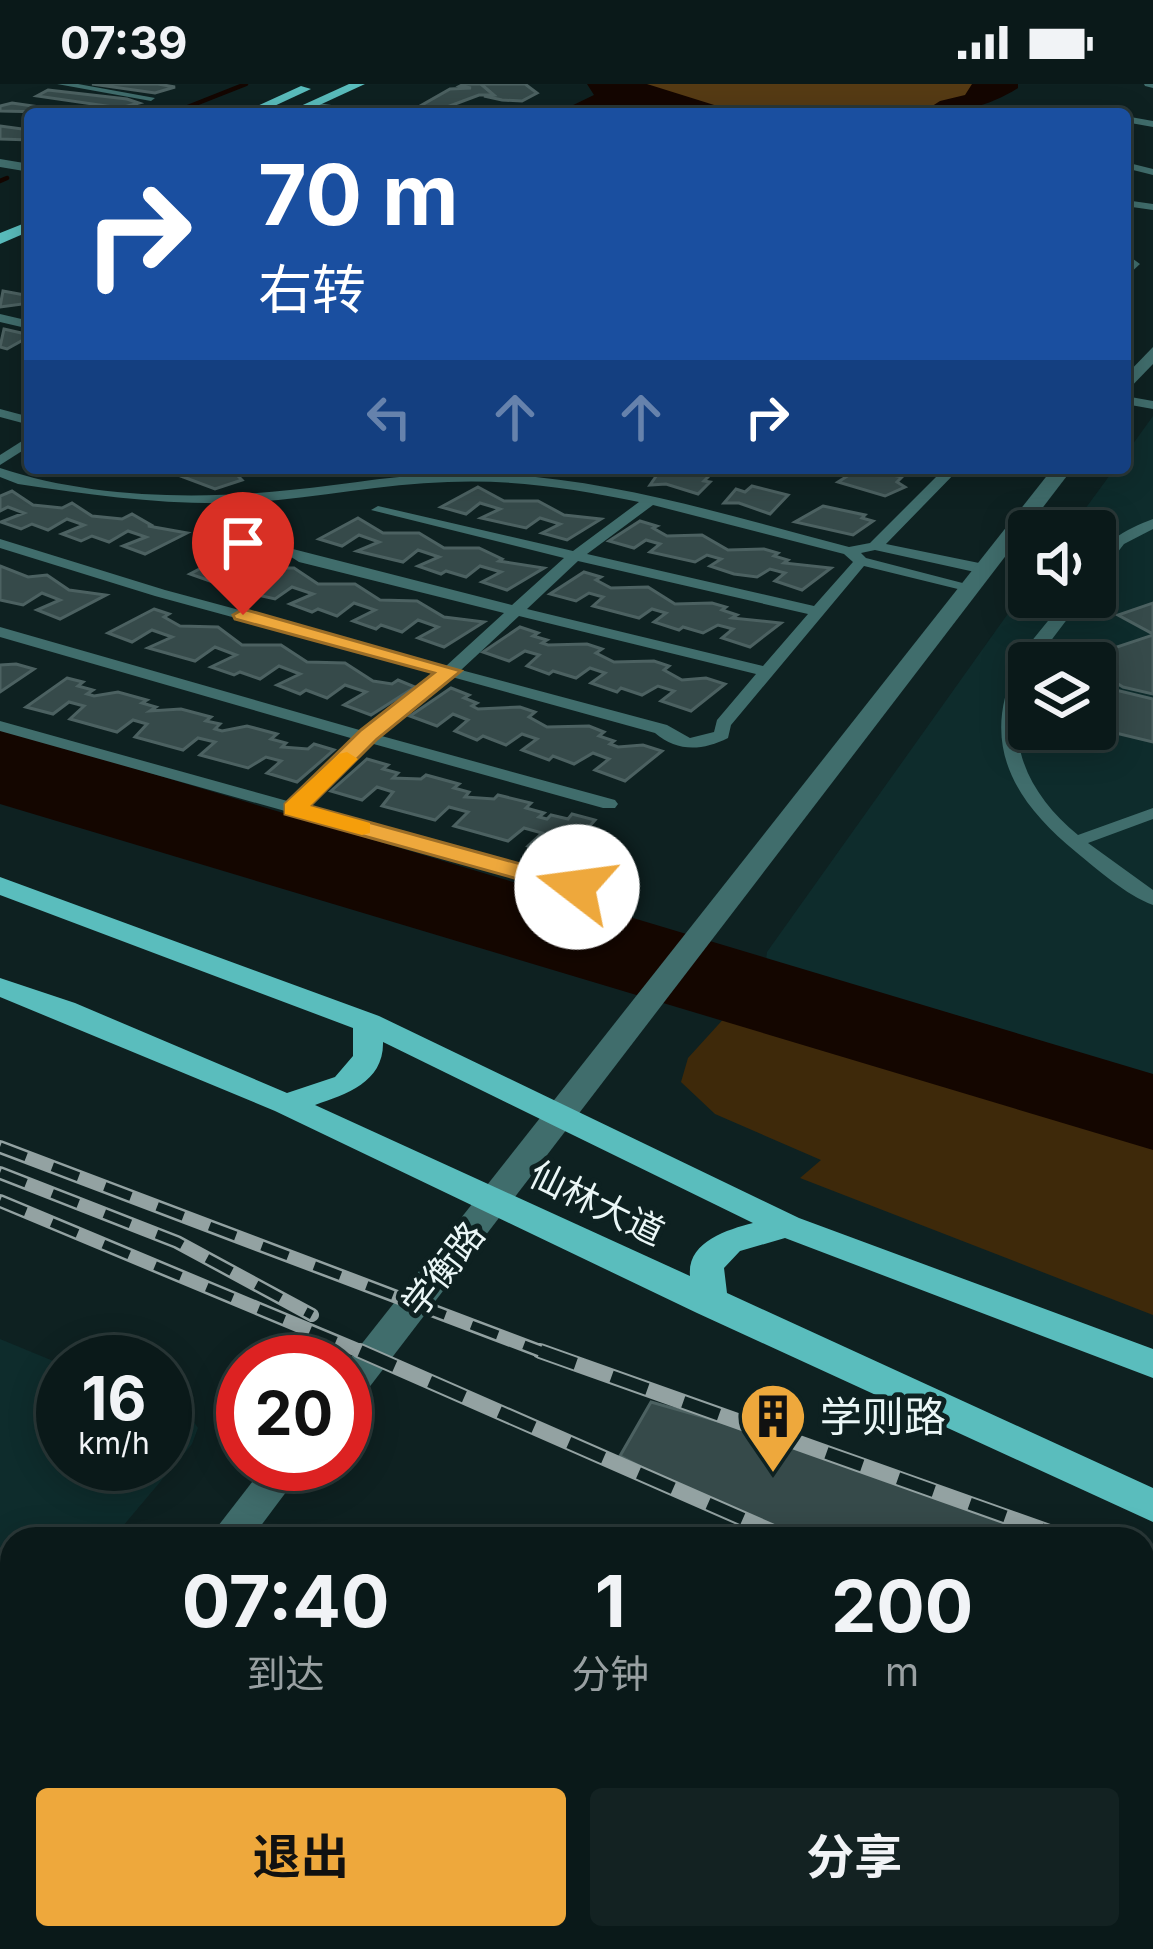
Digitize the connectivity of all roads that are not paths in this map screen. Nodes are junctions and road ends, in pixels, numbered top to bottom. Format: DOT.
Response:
graph roads {
  1 [pos="61,84"];
  2 [pos="316,84"];
  3 [pos="359,84"];
  4 [pos="151,98"];
  5 [pos="260,108"];
  6 [pos="302,108"];
  7 [pos="1153,352"];
  8 [pos="1131,380"];
  9 [pos="0,472"];
  10 [pos="947,474"];
  11 [pos="1058,474"];
  12 [pos="650,501"];
  13 [pos="378,510"];
  14 [pos="1149,528"];
  15 [pos="0,543"];
  16 [pos="1116,545"];
  17 [pos="875,546"];
  18 [pos="290,550"];
  19 [pos="575,556"];
  20 [pos="855,556"];
  21 [pos="977,578"];
  22 [pos="514,610"];
  23 [pos="818,612"];
  24 [pos="1060,618"];
  25 [pos="0,632"];
  26 [pos="450,671"];
  27 [pos="767,672"];
  28 [pos="0,726"];
  29 [pos="369,734"];
  30 [pos="609,804"];
  31 [pos="294,809"];
  32 [pos="1153,813"];
  33 [pos="1075,842"];
  34 [pos="0,885"];
  35 [pos="577,887"];
  36 [pos="1153,899"];
  37 [pos="0,987"];
  38 [pos="368,1023"];
  39 [pos="286,1104"];
  40 [pos="557,1115"];
  41 [pos="496,1202"];
  42 [pos="787,1226"];
  43 [pos="710,1304"];
  44 [pos="372,1358"];
  45 [pos="1153,1364"];
  46 [pos="266,1491"];
  47 [pos="1153,1506"];
  48 [pos="238,1527"];
  1 -- 4 [label="lane"];
  2 -- 5 [label="main road"];
  3 -- 6 [label="main road"];
  7 -- 8 [label="street"];
  9 -- 12 [label="lane"];
  10 -- 17 [label="lane"];
  11 -- 21 [label="street"];
  12 -- 19 [label="lane"];
  12 -- 20 [label="lane"];
  13 -- 19 [label="lane"];
  14 -- 16 [label="lane"];
  15 -- 26 [label="lane"];
  17 -- 20 [label="lane"];
  17 -- 21 [label="lane"];
  18 -- 22 [label="lane"];
  19 -- 22 [label="lane"];
  19 -- 23 [label="lane"];
  20 -- 21 [label="lane"];
  20 -- 23 [label="lane"];
  21 -- 40 [label="street"];
  22 -- 26 [label="lane"];
  22 -- 27 [label="lane"];
  23 -- 27 [label="lane"];
  24 -- 33 [label="lane"];
  25 -- 29 [label="lane"];
  26 -- 27 [label="lane"];
  26 -- 29 [label="lane"];
  28 -- 31 [label="lane"];
  29 -- 30 [label="lane"];
  29 -- 31 [label="lane"];
  31 -- 35 [label="lane"];
  32 -- 33 [label="lane"];
  33 -- 36 [label="lane"];
  34 -- 38 [label="main road, 仙林大道"];
  37 -- 39 [label="main road, 仙林大道"];
  38 -- 39 [label="main road"];
  38 -- 40 [label="main road, 仙林大道"];
  39 -- 41 [label="main road, 仙林大道"];
  40 -- 41 [label="street"];
  40 -- 42 [label="main road, 仙林大道"];
  41 -- 43 [label="main road, 仙林大道"];
  41 -- 44 [label="street, 学衡路"];
  42 -- 43 [label="main road"];
  42 -- 45 [label="main road, 仙林大道"];
  43 -- 47 [label="main road, 仙林大道"];
  46 -- 48 [label="street"];
}
